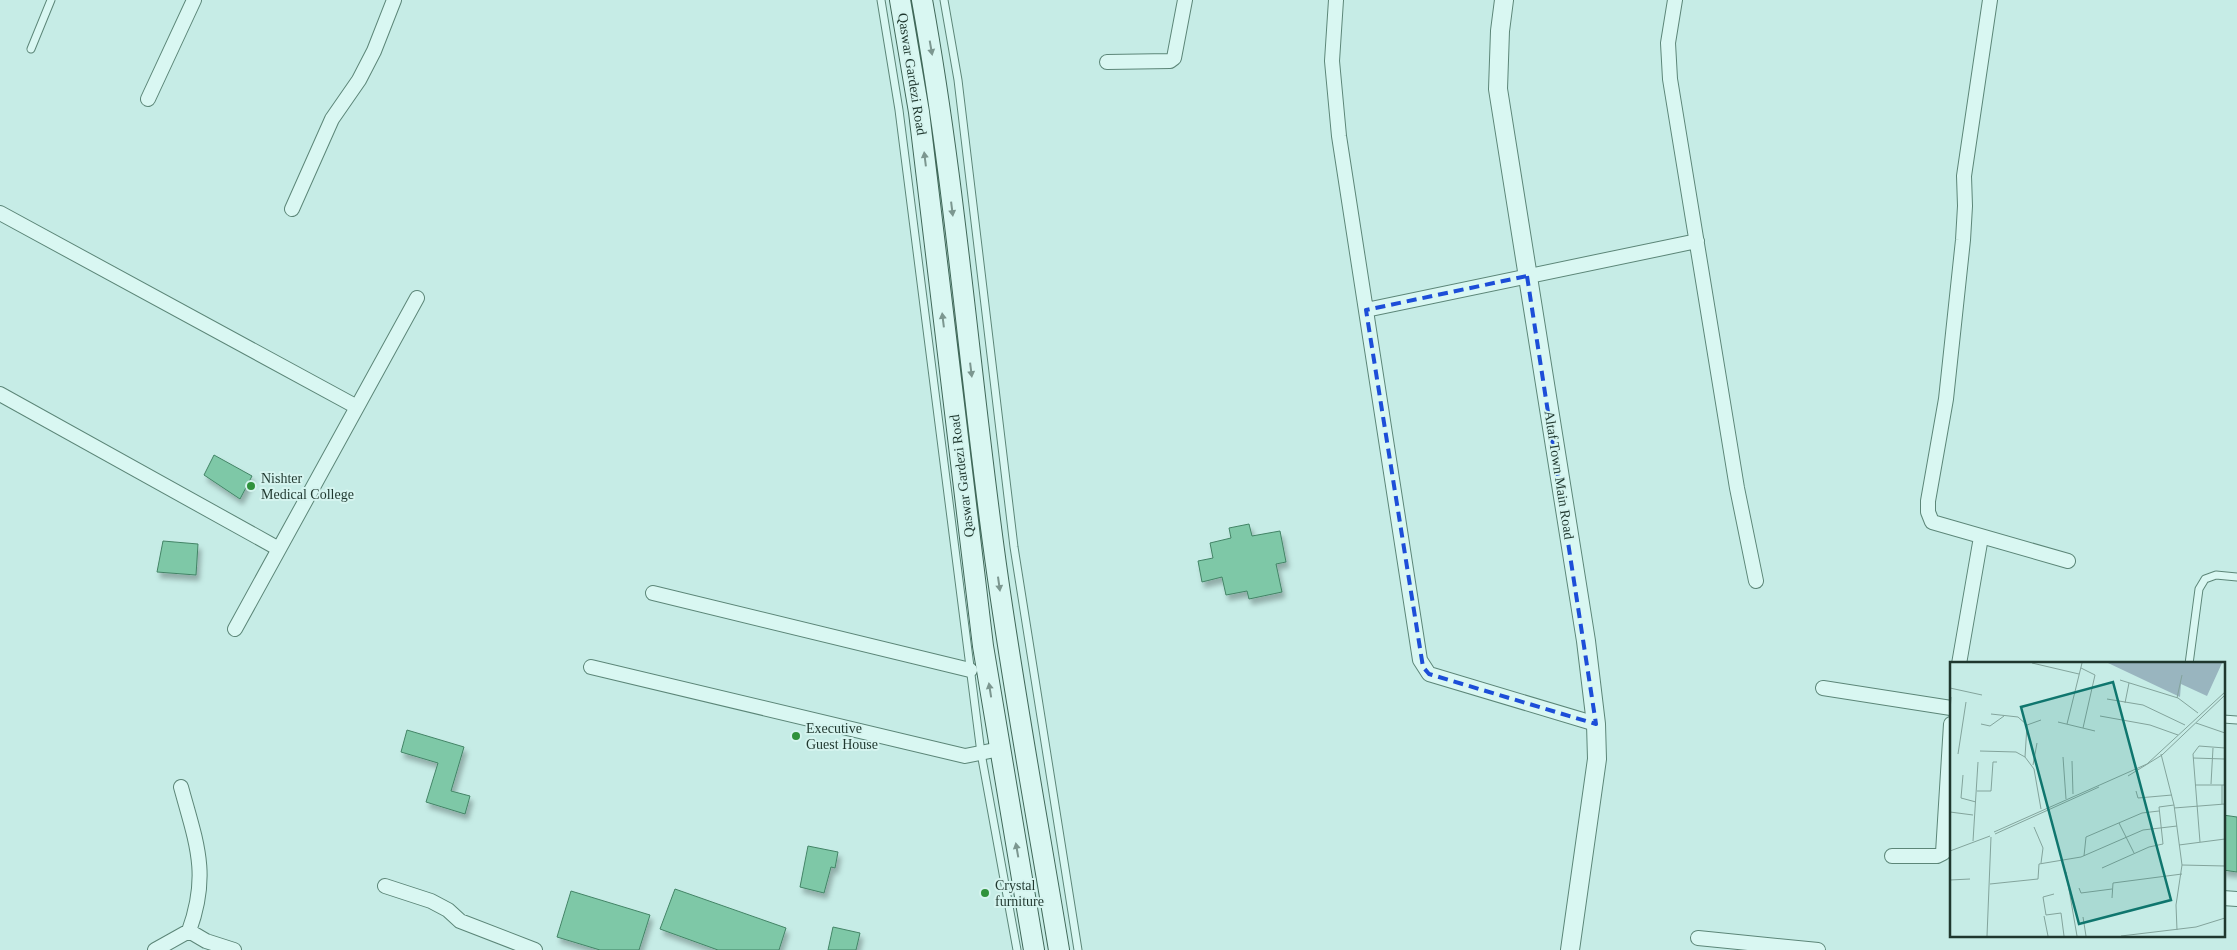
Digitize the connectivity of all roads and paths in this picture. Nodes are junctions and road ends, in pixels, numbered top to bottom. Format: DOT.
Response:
graph roads {
  1 [pos="51,0"];
  2 [pos="194,0"];
  3 [pos="394,0"];
  4 [pos="881,0"];
  5 [pos="900,0"];
  6 [pos="922,0"];
  7 [pos="944,0"];
  8 [pos="1185,0"];
  9 [pos="1336,0"];
  10 [pos="1504,0"];
  11 [pos="1675,0"];
  12 [pos="1990,0"];
  13 [pos="31,49"];
  14 [pos="1107,62"];
  15 [pos="148,99"];
  16 [pos="292,209"];
  17 [pos="0,213"];
  18 [pos="1697,241"];
  19 [pos="1527,276"];
  20 [pos="417,298"];
  21 [pos="1366,310"];
  22 [pos="0,394"];
  23 [pos="357,407"];
  24 [pos="1981,537"];
  25 [pos="279,549"];
  26 [pos="1004,549"];
  27 [pos="2068,562"];
  28 [pos="2237,577"];
  29 [pos="1756,581"];
  30 [pos="653,593"];
  31 [pos="235,629"];
  32 [pos="1959,662"];
  33 [pos="2189,662"];
  34 [pos="591,667"];
  35 [pos="970,670"];
  36 [pos="1823,688"];
  37 [pos="1028,706"];
  38 [pos="1950,708"];
  39 [pos="2224,718"];
  40 [pos="2237,720"];
  41 [pos="1596,724"];
  42 [pos="1950,740"];
  43 [pos="991,751"];
  44 [pos="181,787"];
  45 [pos="1892,856"];
  46 [pos="385,886"];
  47 [pos="2224,898"];
  48 [pos="2237,900"];
  49 [pos="189,931"];
  50 [pos="1698,938"];
  51 [pos="154,950"];
  52 [pos="234,950"];
  53 [pos="535,950"];
  54 [pos="1017,950"];
  55 [pos="1034,950"];
  56 [pos="1059,950"];
  57 [pos="1078,950"];
  58 [pos="1570,950"];
  59 [pos="1818,950"];
  1 -- 13 [label="lane"];
  2 -- 15 [label="street"];
  3 -- 16 [label="street"];
  4 -- 35 [label="lane"];
  43 -- 5 [label="main road, Qaswar Gardezi Road, one-way"];
  6 -- 26 [label="main road, one-way"];
  7 -- 26 [label="lane"];
  8 -- 14 [label="street"];
  9 -- 21 [label="street"];
  10 -- 19 [label="street, Altaf Town Main Road"];
  11 -- 18 [label="street"];
  12 -- 24 [label="street"];
  17 -- 23 [label="street"];
  18 -- 19 [label="street"];
  18 -- 29 [label="street"];
  19 -- 21 [label="street"];
  19 -- 41 [label="street, Altaf Town Main Road"];
  20 -- 23 [label="street"];
  21 -- 41 [label="street"];
  22 -- 25 [label="street"];
  23 -- 25 [label="street"];
  24 -- 27 [label="street"];
  24 -- 32 [label="street"];
  25 -- 31 [label="street"];
  26 -- 37 [label="main road"];
  28 -- 33 [label="lane"];
  30 -- 35 [label="street"];
  34 -- 43 [label="street"];
  35 -- 43 [label="lane"];
  36 -- 38 [label="street"];
  37 -- 56 [label="main road"];
  37 -- 57 [label="lane"];
  39 -- 40 [label="lane"];
  41 -- 58 [label="street, Altaf Town Main Road"];
  42 -- 45 [label="street"];
  43 -- 54 [label="lane"];
  55 -- 43 [label="main road, Qaswar Gardezi Road, one-way"];
  44 -- 49 [label="street"];
  46 -- 53 [label="street"];
  47 -- 48 [label="street"];
  49 -- 51 [label="street"];
  49 -- 52 [label="street"];
  50 -- 59 [label="street"];
}
